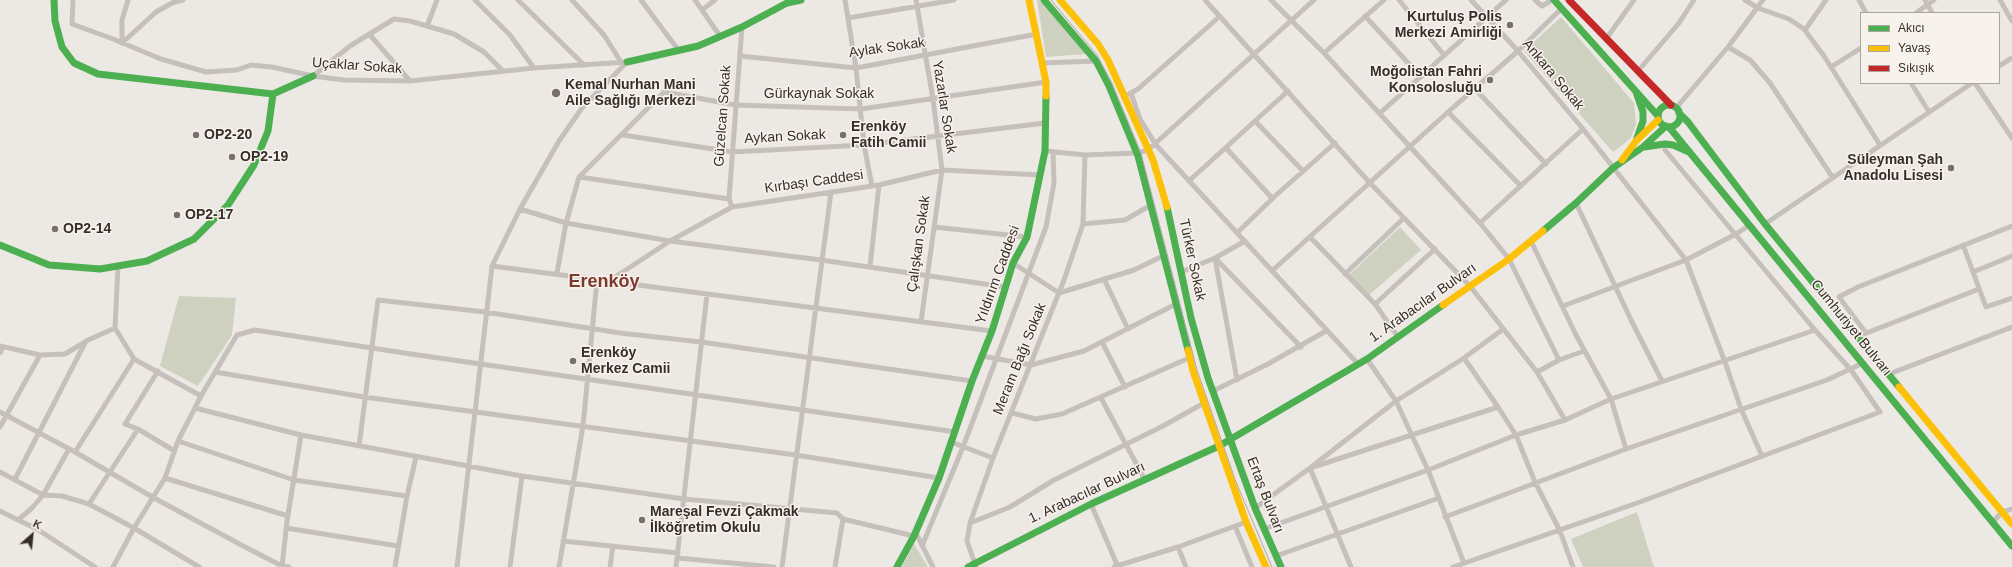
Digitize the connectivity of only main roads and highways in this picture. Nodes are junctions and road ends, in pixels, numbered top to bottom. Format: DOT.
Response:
graph roads {
  1 [pos="54,0"];
  2 [pos="801,0"];
  3 [pos="1029,0"];
  4 [pos="1044,0"];
  5 [pos="1060,0"];
  6 [pos="1553,0"];
  7 [pos="1569,0"];
  8 [pos="786,2"];
  9 [pos="624,62"];
  10 [pos="313,76"];
  11 [pos="1636,92"];
  12 [pos="273,94"];
  13 [pos="1675,109"];
  14 [pos="1658,118"];
  15 [pos="1667,127"];
  16 [pos="1636,141"];
  17 [pos="1643,147"];
  18 [pos="1689,152"];
  19 [pos="1621,162"];
  20 [pos="0,245"];
  21 [pos="1874,356"];
  22 [pos="1863,363"];
  23 [pos="1227,431"];
  24 [pos="1216,436"];
  25 [pos="1225,443"];
  26 [pos="2012,524"];
  27 [pos="2012,546"];
  28 [pos="976,564"];
  29 [pos="897,567"];
  30 [pos="968,567"];
  31 [pos="1266,567"];
  32 [pos="1281,567"];
  1 -- 12 [label="main road"];
  2 -- 8 [label="main road"];
  3 -- 29 [label="main road, Yıldırım Caddesi"];
  4 -- 24 [label="main road, Türker Sokak"];
  5 -- 23 [label="main road, Türker Sokak"];
  6 -- 11 [label="main road"];
  7 -- 13 [label="main road, Cumhuriyet Bulvarı"];
  8 -- 9 [label="main road"];
  10 -- 12 [label="main road"];
  11 -- 14 [label="main road"];
  11 -- 16 [label="main road"];
  12 -- 20 [label="main road"];
  13 -- 14 [label="main road, 1. Arabacılar Bulvarı"];
  13 -- 15 [label="main road, 1. Arabacılar Bulvarı"];
  13 -- 21 [label="main road, Cumhuriyet Bulvarı"];
  14 -- 15 [label="main road, Cumhuriyet Bulvarı"];
  14 -- 16 [label="main road, 1. Arabacılar Bulvarı"];
  15 -- 17 [label="main road, 1. Arabacılar Bulvarı"];
  15 -- 18 [label="main road, Cumhuriyet Bulvarı"];
  16 -- 19 [label="main road, 1. Arabacılar Bulvarı"];
  17 -- 18 [label="main road"];
  17 -- 19 [label="main road, 1. Arabacılar Bulvarı"];
  18 -- 22 [label="main road, Cumhuriyet Bulvarı"];
  19 -- 25 [label="main road, 1. Arabacılar Bulvarı"];
  21 -- 22 [label="main road"];
  21 -- 26 [label="main road, Cumhuriyet Bulvarı"];
  22 -- 27 [label="main road, Cumhuriyet Bulvarı"];
  23 -- 25 [label="main road, Ertaş Bulvarı"];
  24 -- 25 [label="main road, Ertaş Bulvarı"];
  25 -- 28 [label="main road, 1. Arabacılar Bulvarı"];
  25 -- 31 [label="main road, Ertaş Bulvarı"];
  25 -- 32 [label="main road, Ertaş Bulvarı"];
  28 -- 30 [label="main road, 1. Arabacılar Bulvarı"];
}
